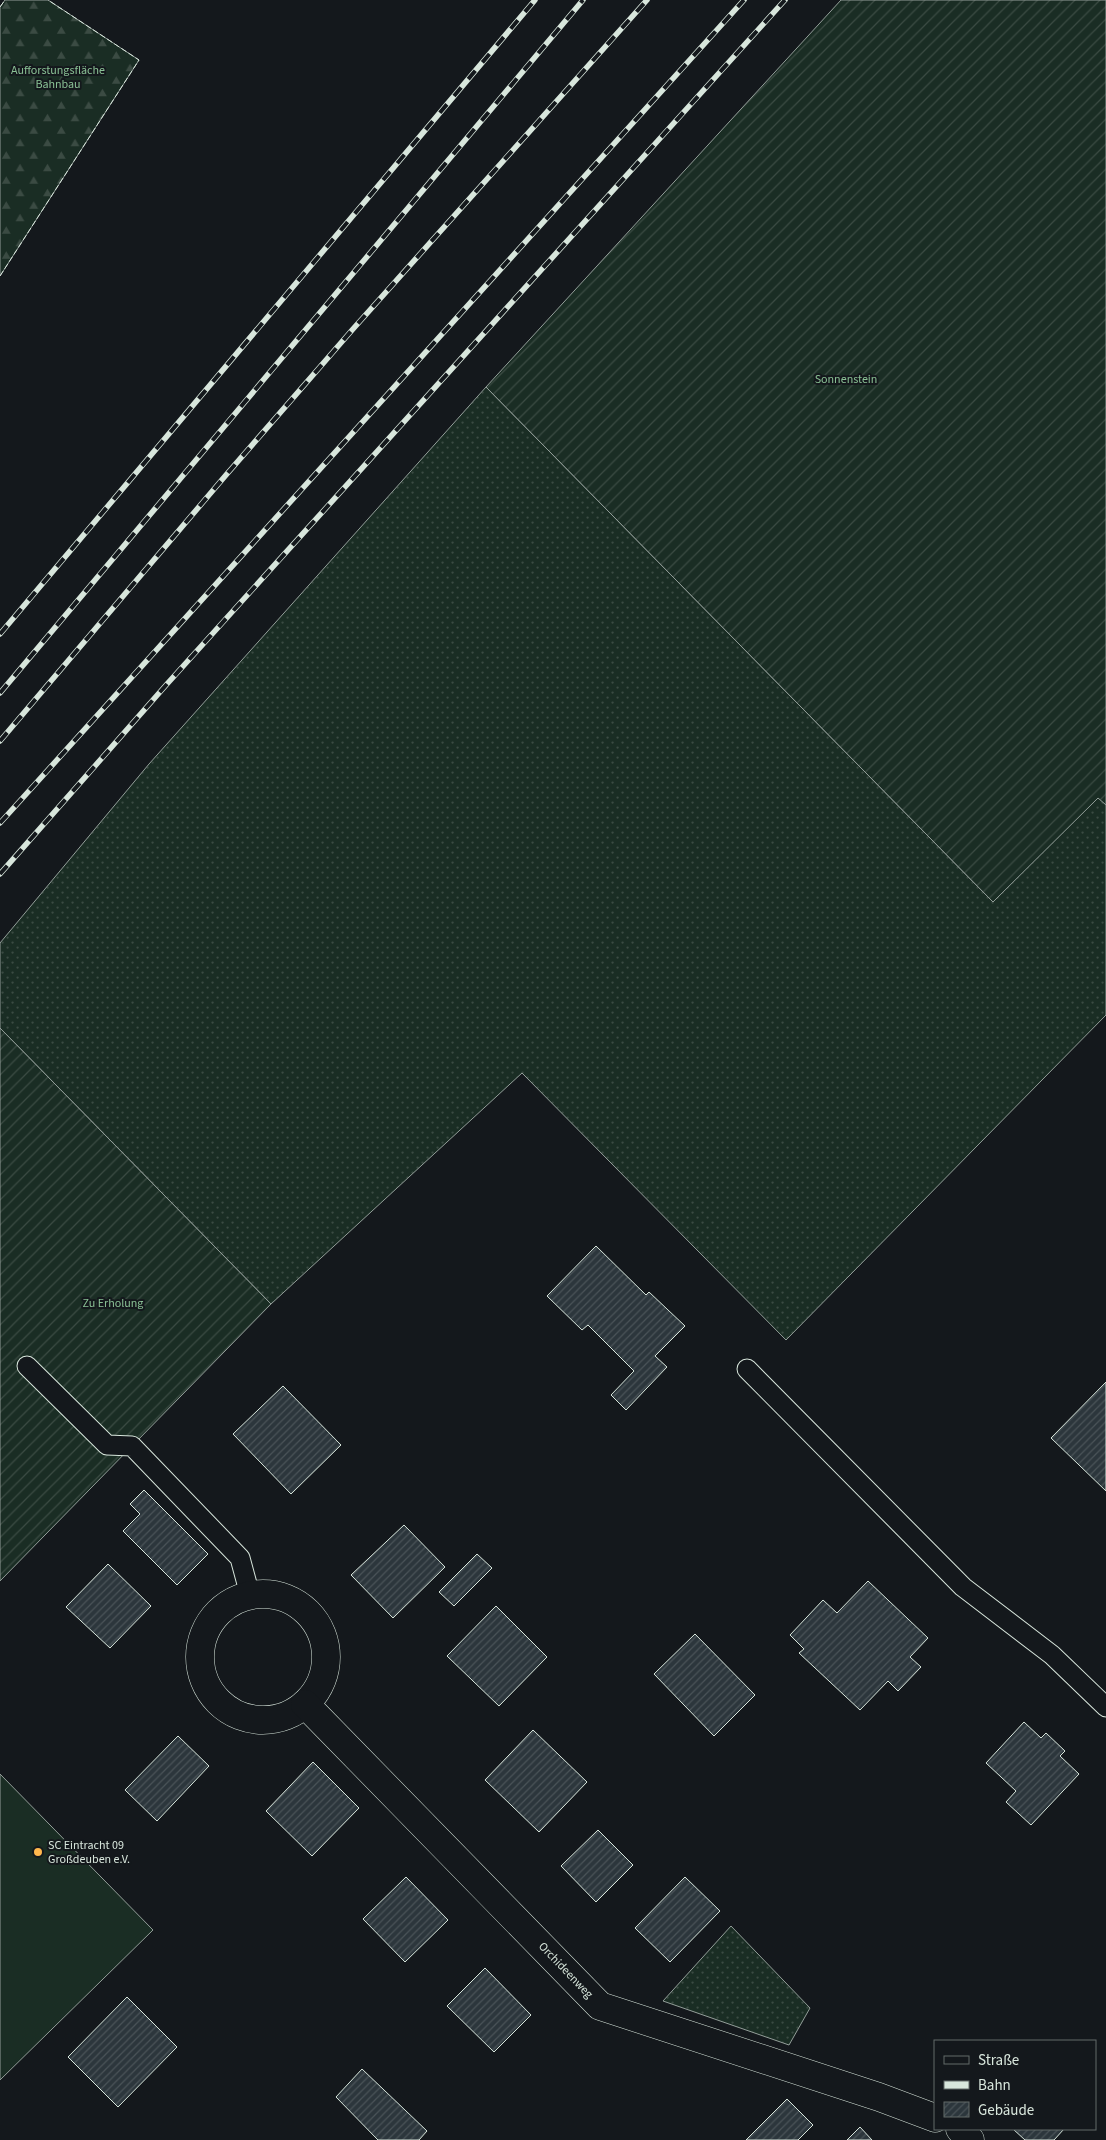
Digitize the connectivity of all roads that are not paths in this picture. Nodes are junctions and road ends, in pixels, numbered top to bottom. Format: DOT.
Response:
graph roads {
  1 [pos="26,1366"];
  2 [pos="747,1369"];
  3 [pos="250,1595"];
  4 [pos="305,1704"];
  5 [pos="1106,1707"];
  6 [pos="934,2118"];
  7 [pos="961,2130"];
  8 [pos="970,2140"];
  1 -- 3 [label="lane"];
  2 -- 5 [label="lane"];
  3 -- 4 [label="street"];
  3 -- 4 [label="street"];
  4 -- 6 [label="street, Orchideenweg"];
  7 -- 8 [label="street"];
}
